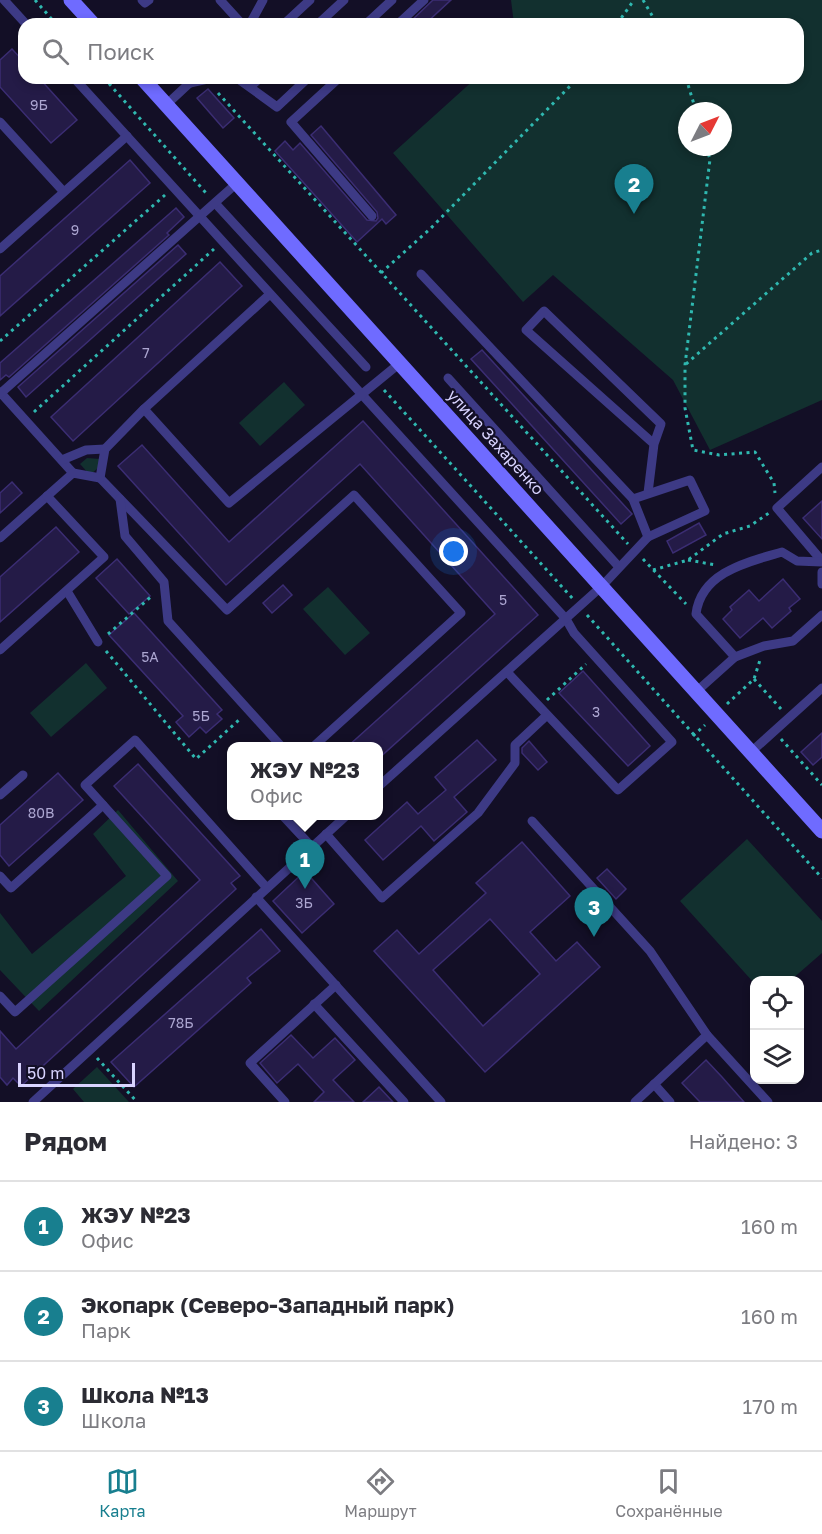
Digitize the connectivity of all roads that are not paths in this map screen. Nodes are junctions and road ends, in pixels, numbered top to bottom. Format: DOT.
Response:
graph roads {
  1 [pos="4,0"];
  2 [pos="71,0"];
  3 [pos="142,0"];
  4 [pos="149,0"];
  5 [pos="220,0"];
  6 [pos="263,0"];
  7 [pos="310,0"];
  8 [pos="344,0"];
  9 [pos="392,0"];
  10 [pos="424,0"];
  11 [pos="20,18"];
  12 [pos="88,18"];
  13 [pos="236,18"];
  14 [pos="253,18"];
  15 [pos="290,18"];
  16 [pos="324,18"];
  17 [pos="372,18"];
  18 [pos="404,18"];
  19 [pos="79,84"];
  20 [pos="147,84"];
  21 [pos="188,84"];
  22 [pos="246,84"];
  23 [pos="253,84"];
  24 [pos="302,84"];
  25 [pos="332,84"];
  26 [pos="250,87"];
  27 [pos="166,105"];
  28 [pos="277,107"];
  29 [pos="0,122"];
  30 [pos="291,122"];
  31 [pos="127,136"];
  32 [pos="237,183"];
  33 [pos="63,191"];
  34 [pos="215,203"];
  35 [pos="372,216"];
  36 [pos="200,217"];
  37 [pos="0,249"];
  38 [pos="421,274"];
  39 [pos="270,294"];
  40 [pos="400,363"];
  41 [pos="366,367"];
  42 [pos="448,378"];
  43 [pos="0,392"];
  44 [pos="362,395"];
  45 [pos="144,409"];
  46 [pos="654,444"];
  47 [pos="105,448"];
  48 [pos="62,460"];
  49 [pos="822,467"];
  50 [pos="73,473"];
  51 [pos="100,478"];
  52 [pos="648,493"];
  53 [pos="47,496"];
  54 [pos="120,498"];
  55 [pos="633,499"];
  56 [pos="648,537"];
  57 [pos="0,538"];
  58 [pos="822,561"];
  59 [pos="619,567"];
  60 [pos="822,572"];
  61 [pos="822,585"];
  62 [pos="602,586"];
  63 [pos="67,591"];
  64 [pos="822,615"];
  65 [pos="566,619"];
  66 [pos="98,642"];
  67 [pos="0,650"];
  68 [pos="735,657"];
  69 [pos="507,672"];
  70 [pos="697,691"];
  71 [pos="818,691"];
  72 [pos="822,702"];
  73 [pos="546,716"];
  74 [pos="276,742"];
  75 [pos="319,742"];
  76 [pos="751,752"];
  77 [pos="23,775"];
  78 [pos="383,783"];
  79 [pos="0,795"];
  80 [pos="103,805"];
  81 [pos="287,820"];
  82 [pos="341,820"];
  83 [pos="532,821"];
  84 [pos="822,831"];
  85 [pos="326,834"];
  86 [pos="312,847"];
  87 [pos="0,876"];
  88 [pos="267,888"];
  89 [pos="256,897"];
  90 [pos="336,985"];
  91 [pos="0,996"];
  92 [pos="314,1004"];
  93 [pos="707,1035"];
  94 [pos="654,1084"];
  95 [pos="42,1094"];
  96 [pos="33,1102"];
  97 [pos="49,1102"];
  98 [pos="285,1102"];
  99 [pos="404,1102"];
  100 [pos="441,1102"];
  101 [pos="635,1102"];
  102 [pos="670,1102"];
  103 [pos="768,1102"];
  1 -- 11 [label="lane"];
  2 -- 12 [label="street"];
  3 -- 4 [label="lane"];
  5 -- 13 [label="lane"];
  6 -- 14 [label="lane"];
  7 -- 15 [label="lane"];
  8 -- 16 [label="lane"];
  9 -- 17 [label="lane"];
  10 -- 18 [label="lane"];
  19 -- 31 [label="lane"];
  20 -- 27 [label="street, улица Захаренко"];
  21 -- 27 [label="lane"];
  22 -- 26 [label="lane"];
  23 -- 26 [label="lane"];
  24 -- 28 [label="lane"];
  25 -- 30 [label="lane"];
  26 -- 28 [label="lane"];
  27 -- 32 [label="street, улица Захаренко"];
  28 -- 30 [label="lane"];
  29 -- 33 [label="lane"];
  30 -- 35 [label="lane"];
  31 -- 33 [label="lane"];
  31 -- 36 [label="lane"];
  32 -- 34 [label="lane"];
  32 -- 40 [label="street, улица Захаренко"];
  33 -- 37 [label="lane"];
  34 -- 36 [label="lane"];
  34 -- 41 [label="lane"];
  36 -- 39 [label="lane"];
  36 -- 43 [label="lane"];
  38 -- 55 [label="lane"];
  39 -- 44 [label="lane"];
  39 -- 45 [label="lane"];
  40 -- 44 [label="lane"];
  40 -- 62 [label="street, улица Захаренко"];
  42 -- 59 [label="lane"];
  43 -- 48 [label="lane"];
  44 -- 45 [label="lane"];
  44 -- 65 [label="lane"];
  45 -- 47 [label="lane"];
  46 -- 46 [label="lane"];
  46 -- 52 [label="lane"];
  47 -- 48 [label="lane"];
  47 -- 51 [label="lane"];
  48 -- 50 [label="lane"];
  49 -- 58 [label="lane"];
  50 -- 51 [label="lane"];
  50 -- 53 [label="lane"];
  51 -- 54 [label="lane"];
  52 -- 55 [label="lane"];
  52 -- 56 [label="lane"];
  53 -- 57 [label="lane"];
  53 -- 63 [label="lane"];
  54 -- 74 [label="lane"];
  54 -- 75 [label="lane"];
  55 -- 56 [label="lane"];
  56 -- 59 [label="lane"];
  58 -- 68 [label="lane"];
  59 -- 62 [label="lane"];
  60 -- 61 [label="lane"];
  62 -- 65 [label="lane"];
  62 -- 70 [label="street, улица Захаренко"];
  63 -- 66 [label="lane"];
  63 -- 67 [label="lane"];
  64 -- 68 [label="lane"];
  65 -- 69 [label="lane"];
  65 -- 73 [label="lane"];
  68 -- 70 [label="lane"];
  69 -- 73 [label="lane"];
  69 -- 78 [label="lane"];
  70 -- 76 [label="street, улица Захаренко"];
  71 -- 72 [label="lane"];
  71 -- 76 [label="lane"];
  73 -- 85 [label="lane"];
  76 -- 84 [label="street, улица Захаренко"];
  77 -- 79 [label="lane"];
  80 -- 87 [label="lane"];
  80 -- 88 [label="lane"];
  80 -- 91 [label="lane"];
  81 -- 86 [label="lane"];
  82 -- 85 [label="lane"];
  83 -- 93 [label="lane"];
  85 -- 86 [label="lane"];
  86 -- 88 [label="lane"];
  88 -- 89 [label="lane"];
  89 -- 90 [label="lane"];
  89 -- 95 [label="lane"];
  90 -- 92 [label="lane"];
  90 -- 100 [label="lane"];
  92 -- 98 [label="lane"];
  92 -- 99 [label="lane"];
  93 -- 94 [label="lane"];
  93 -- 103 [label="lane"];
  94 -- 101 [label="lane"];
  94 -- 102 [label="lane"];
  95 -- 96 [label="lane"];
  95 -- 97 [label="lane"];
}
